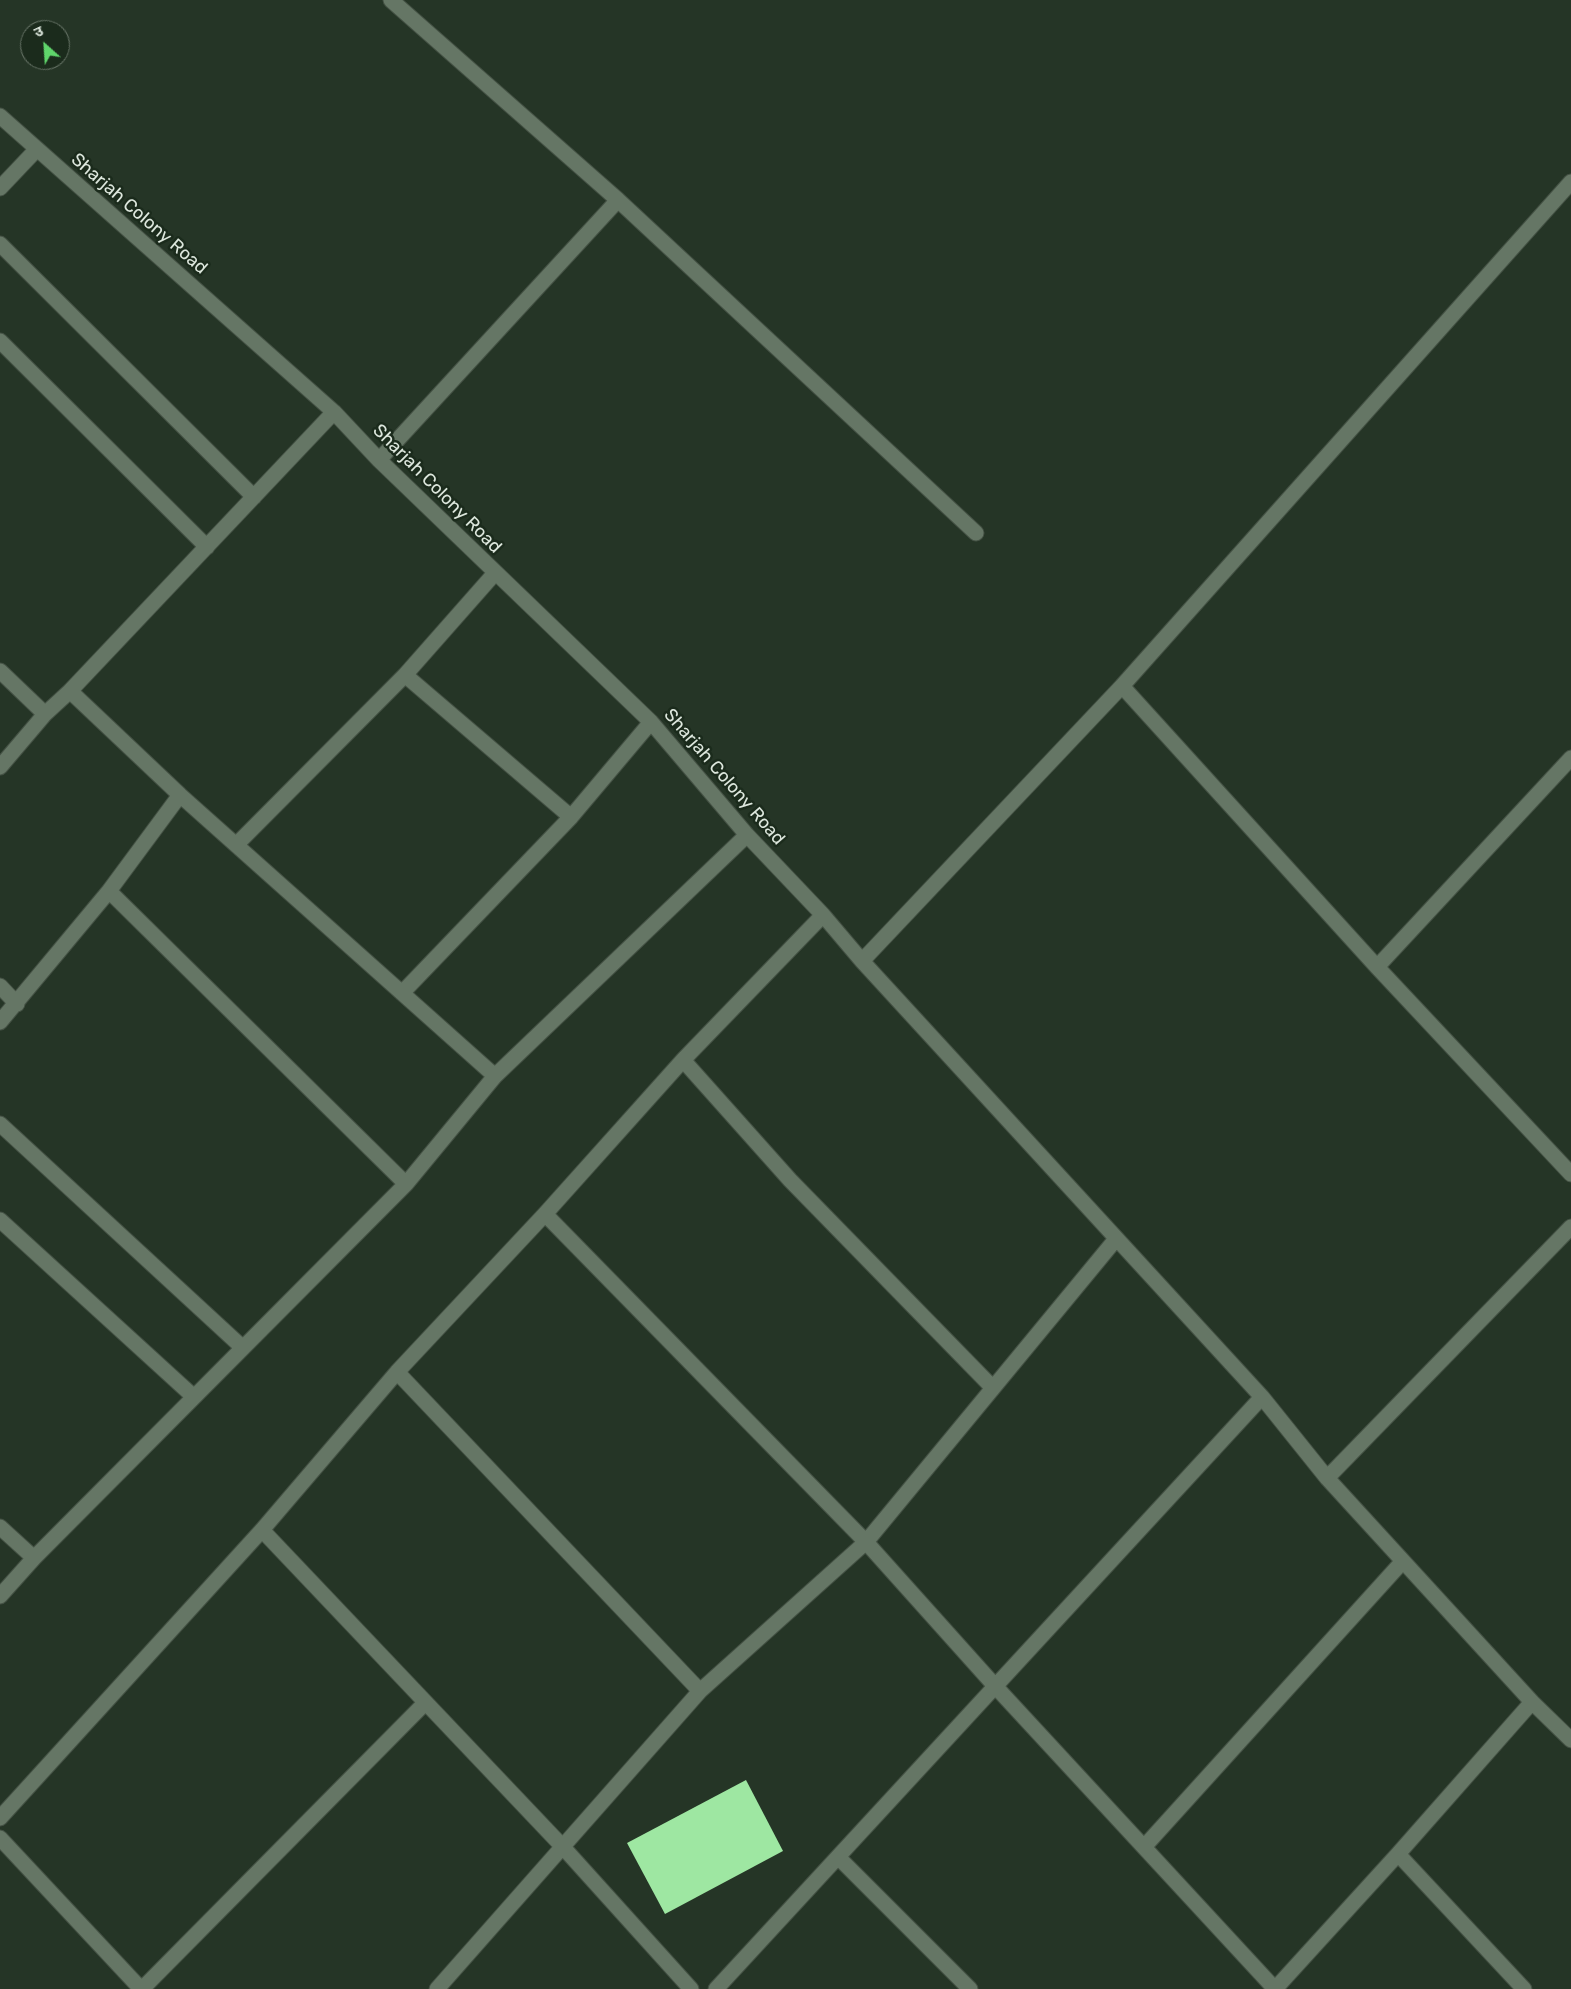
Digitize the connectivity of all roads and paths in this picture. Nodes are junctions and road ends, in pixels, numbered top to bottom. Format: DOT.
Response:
graph roads {
  1 [pos="391,0"];
  2 [pos="0,116"];
  3 [pos="37,149"];
  4 [pos="1571,182"];
  5 [pos="0,188"];
  6 [pos="618,200"];
  7 [pos="0,244"];
  8 [pos="0,341"];
  9 [pos="334,412"];
  10 [pos="379,460"];
  11 [pos="254,497"];
  12 [pos="976,532"];
  13 [pos="207,547"];
  14 [pos="495,573"];
  15 [pos="0,672"];
  16 [pos="405,675"];
  17 [pos="1122,686"];
  18 [pos="70,691"];
  19 [pos="45,714"];
  20 [pos="651,722"];
  21 [pos="1571,758"];
  22 [pos="0,768"];
  23 [pos="180,795"];
  24 [pos="571,817"];
  25 [pos="747,835"];
  26 [pos="236,845"];
  27 [pos="109,891"];
  28 [pos="823,915"];
  29 [pos="862,961"];
  30 [pos="1377,967"];
  31 [pos="0,986"];
  32 [pos="402,993"];
  33 [pos="18,1004"];
  34 [pos="0,1022"];
  35 [pos="683,1060"];
  36 [pos="495,1076"];
  37 [pos="0,1124"];
  38 [pos="1571,1174"];
  39 [pos="406,1184"];
  40 [pos="545,1214"];
  41 [pos="0,1220"];
  42 [pos="1571,1227"];
  43 [pos="1116,1238"];
  44 [pos="243,1348"];
  45 [pos="397,1372"];
  46 [pos="993,1388"];
  47 [pos="194,1397"];
  48 [pos="1262,1397"];
  49 [pos="1327,1478"];
  50 [pos="0,1527"];
  51 [pos="262,1530"];
  52 [pos="866,1542"];
  53 [pos="34,1558"];
  54 [pos="1403,1561"];
  55 [pos="0,1596"];
  56 [pos="995,1686"];
  57 [pos="700,1691"];
  58 [pos="1532,1702"];
  59 [pos="425,1703"];
  60 [pos="1570,1737"];
  61 [pos="0,1818"];
  62 [pos="0,1838"];
  63 [pos="562,1846"];
  64 [pos="1144,1847"];
  65 [pos="1398,1854"];
  66 [pos="838,1857"];
  67 [pos="142,1989"];
  68 [pos="437,1989"];
  69 [pos="691,1989"];
  70 [pos="716,1989"];
  71 [pos="970,1989"];
  72 [pos="1275,1989"];
  73 [pos="1524,1989"];
  1 -- 6 [label="street"];
  2 -- 3 [label="street, Sharjah Colony Road"];
  3 -- 5 [label="street"];
  3 -- 9 [label="street, Sharjah Colony Road"];
  4 -- 17 [label="street"];
  6 -- 10 [label="street"];
  6 -- 12 [label="street"];
  7 -- 11 [label="street"];
  8 -- 13 [label="street"];
  9 -- 10 [label="street, Sharjah Colony Road"];
  9 -- 11 [label="street"];
  10 -- 14 [label="street, Sharjah Colony Road"];
  11 -- 13 [label="street"];
  13 -- 18 [label="street"];
  14 -- 16 [label="street"];
  14 -- 20 [label="street, Sharjah Colony Road"];
  15 -- 19 [label="street"];
  16 -- 24 [label="street"];
  16 -- 26 [label="street"];
  17 -- 29 [label="street"];
  17 -- 30 [label="street"];
  18 -- 19 [label="street"];
  18 -- 23 [label="street"];
  19 -- 22 [label="street"];
  20 -- 24 [label="street"];
  20 -- 25 [label="street, Sharjah Colony Road"];
  21 -- 30 [label="street"];
  23 -- 26 [label="street"];
  23 -- 27 [label="street"];
  24 -- 32 [label="street"];
  25 -- 28 [label="street, Sharjah Colony Road"];
  25 -- 36 [label="street"];
  26 -- 32 [label="street"];
  27 -- 33 [label="street"];
  27 -- 39 [label="street"];
  28 -- 29 [label="street, Sharjah Colony Road"];
  28 -- 35 [label="street"];
  29 -- 43 [label="street, Sharjah Colony Road"];
  30 -- 38 [label="street"];
  31 -- 33 [label="street"];
  32 -- 36 [label="street"];
  33 -- 34 [label="street"];
  35 -- 40 [label="street"];
  35 -- 46 [label="street"];
  36 -- 39 [label="street"];
  37 -- 44 [label="street"];
  39 -- 44 [label="street"];
  40 -- 45 [label="street"];
  40 -- 52 [label="street"];
  41 -- 47 [label="street"];
  42 -- 49 [label="street"];
  43 -- 46 [label="street"];
  43 -- 48 [label="street, Sharjah Colony Road"];
  44 -- 47 [label="street"];
  45 -- 51 [label="street"];
  45 -- 57 [label="street"];
  46 -- 52 [label="street"];
  47 -- 53 [label="street"];
  48 -- 49 [label="street, Sharjah Colony Road"];
  48 -- 56 [label="street"];
  49 -- 54 [label="street, Sharjah Colony Road"];
  50 -- 53 [label="street"];
  51 -- 59 [label="street"];
  51 -- 61 [label="street"];
  52 -- 56 [label="street"];
  52 -- 57 [label="street"];
  53 -- 55 [label="street"];
  54 -- 58 [label="street, Sharjah Colony Road"];
  54 -- 64 [label="street"];
  56 -- 64 [label="street"];
  56 -- 66 [label="street"];
  57 -- 63 [label="street"];
  58 -- 60 [label="street, Sharjah Colony Road"];
  58 -- 65 [label="street"];
  59 -- 63 [label="street"];
  59 -- 67 [label="street"];
  62 -- 67 [label="street"];
  63 -- 68 [label="street"];
  63 -- 69 [label="street"];
  64 -- 72 [label="street"];
  65 -- 72 [label="street"];
  65 -- 73 [label="street"];
  66 -- 70 [label="street"];
  66 -- 71 [label="street"];
}
